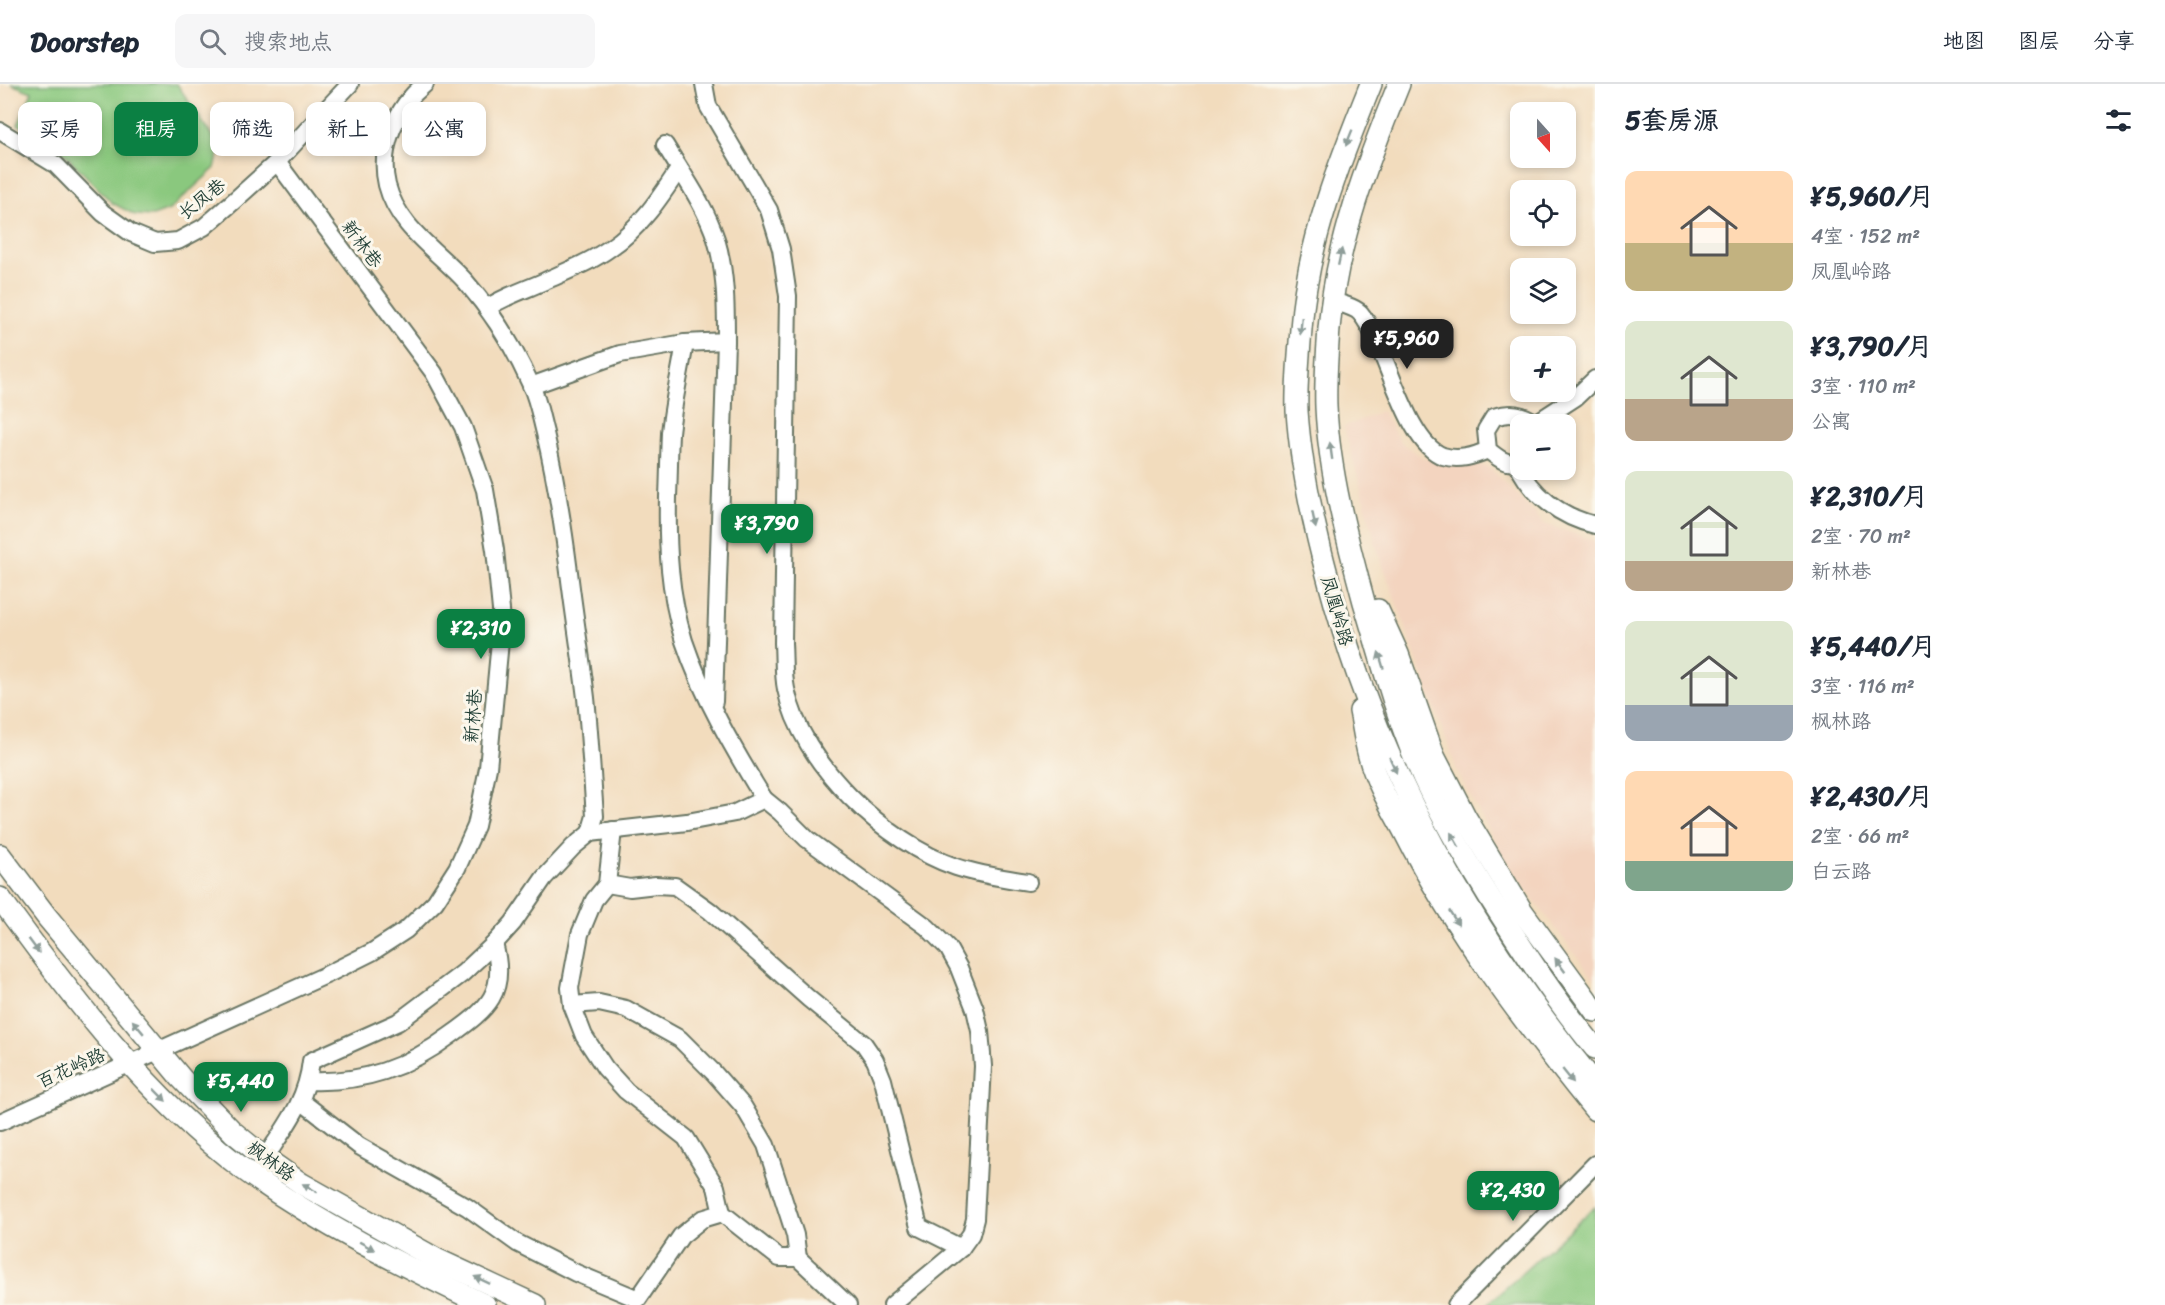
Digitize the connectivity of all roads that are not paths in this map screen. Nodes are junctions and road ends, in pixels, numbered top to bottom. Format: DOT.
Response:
graph roads {
  1 [pos="350,84"];
  2 [pos="425,84"];
  3 [pos="704,84"];
  4 [pos="1371,84"];
  5 [pos="1399,84"];
  6 [pos="0,131"];
  7 [pos="665,145"];
  8 [pos="277,162"];
  9 [pos="679,169"];
  10 [pos="1332,301"];
  11 [pos="487,308"];
  12 [pos="726,341"];
  13 [pos="685,343"];
  14 [pos="1595,379"];
  15 [pos="531,386"];
  16 [pos="1515,414"];
  17 [pos="1551,414"];
  18 [pos="1488,450"];
  19 [pos="1510,461"];
  20 [pos="1527,480"];
  21 [pos="1595,525"];
  22 [pos="1351,550"];
  23 [pos="1349,652"];
  24 [pos="714,709"];
  25 [pos="764,799"];
  26 [pos="613,830"];
  27 [pos="590,833"];
  28 [pos="0,855"];
  29 [pos="1028,882"];
  30 [pos="607,884"];
  31 [pos="0,898"];
  32 [pos="494,944"];
  33 [pos="572,1005"];
  34 [pos="1595,1011"];
  35 [pos="1595,1048"];
  36 [pos="157,1050"];
  37 [pos="129,1063"];
  38 [pos="309,1081"];
  39 [pos="1595,1084"];
  40 [pos="301,1101"];
  41 [pos="1595,1110"];
  42 [pos="0,1122"];
  43 [pos="265,1158"];
  44 [pos="1595,1164"];
  45 [pos="722,1213"];
  46 [pos="961,1248"];
  47 [pos="798,1258"];
  48 [pos="644,1302"];
  49 [pos="485,1305"];
  50 [pos="535,1305"];
  51 [pos="848,1305"];
  52 [pos="892,1305"];
  53 [pos="1456,1305"];
  1 -- 8 [label="street, 长凤巷"];
  2 -- 11 [label="street"];
  3 -- 29 [label="street"];
  4 -- 23 [label="main road, 凤凰岭路, one-way"];
  10 -- 5 [label="main road, 凤凰岭路, one-way"];
  6 -- 8 [label="street, 长凤巷"];
  7 -- 9 [label="street"];
  8 -- 36 [label="street, 新林巷"];
  9 -- 11 [label="street"];
  9 -- 12 [label="street"];
  10 -- 18 [label="street"];
  22 -- 10 [label="main road, 凤凰岭路, one-way"];
  11 -- 15 [label="street"];
  12 -- 13 [label="street"];
  12 -- 24 [label="street"];
  13 -- 15 [label="street"];
  13 -- 24 [label="street"];
  14 -- 17 [label="street"];
  15 -- 27 [label="street"];
  16 -- 18 [label="street"];
  18 -- 19 [label="street"];
  20 -- 21 [label="street"];
  34 -- 22 [label="main road, one-way"];
  35 -- 22 [label="main road, 凤凰岭路, one-way"];
  23 -- 39 [label="main road, 凤凰岭路, one-way"];
  23 -- 41 [label="main road, one-way"];
  24 -- 25 [label="street"];
  25 -- 26 [label="street"];
  25 -- 46 [label="street"];
  26 -- 27 [label="street"];
  26 -- 30 [label="street"];
  27 -- 32 [label="street"];
  36 -- 28 [label="main road, 枫林路, one-way"];
  30 -- 33 [label="street"];
  30 -- 46 [label="street"];
  31 -- 37 [label="main road, 枫林路, one-way"];
  32 -- 38 [label="street"];
  32 -- 38 [label="street"];
  33 -- 45 [label="street"];
  33 -- 47 [label="street"];
  36 -- 37 [label="street, 百花岭路"];
  36 -- 43 [label="main road, 枫林路"];
  37 -- 42 [label="street, 百花岭路"];
  37 -- 49 [label="main road, 枫林路, one-way"];
  38 -- 40 [label="street"];
  40 -- 43 [label="street"];
  40 -- 48 [label="street"];
  50 -- 43 [label="main road, 枫林路, one-way"];
  44 -- 53 [label="street"];
  45 -- 47 [label="street"];
  45 -- 48 [label="street"];
  46 -- 52 [label="street"];
  47 -- 51 [label="street"];
}
